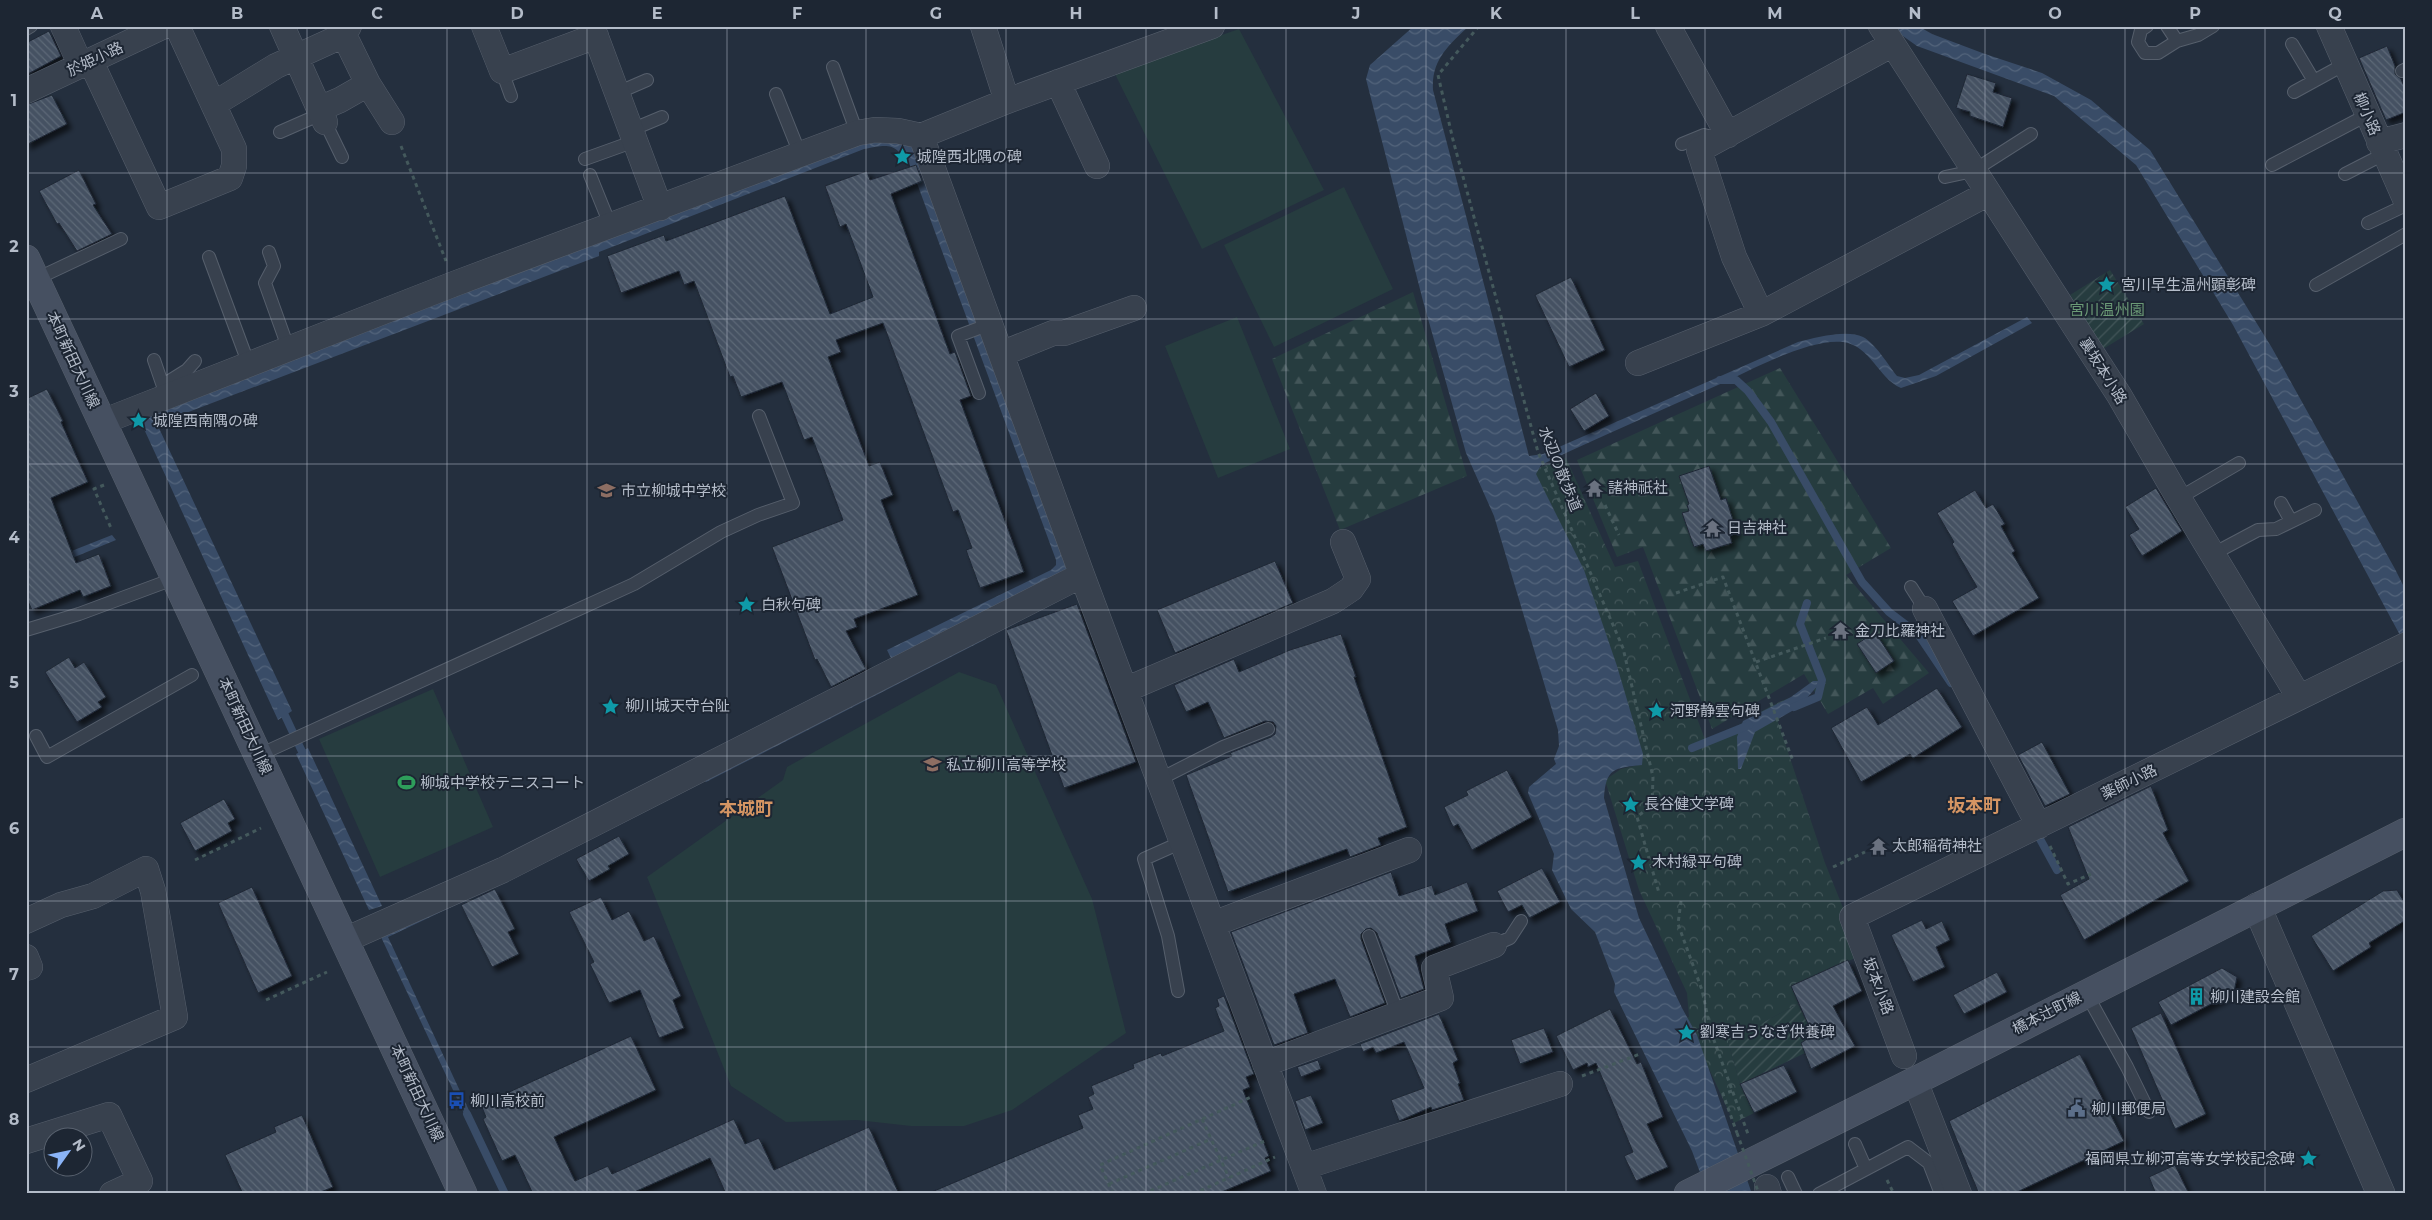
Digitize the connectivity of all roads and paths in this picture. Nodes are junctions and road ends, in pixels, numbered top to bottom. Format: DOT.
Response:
graph roads {
  1 [pos="31,26"];
  2 [pos="63,26"];
  3 [pos="164,26"];
  4 [pos="177,26"];
  5 [pos="282,26"];
  6 [pos="484,26"];
  7 [pos="983,26"];
  8 [pos="1211,26"];
  9 [pos="1479,26"];
  10 [pos="1668,26"];
  11 [pos="2147,26"];
  12 [pos="2167,26"];
  13 [pos="2213,26"];
  14 [pos="2329,26"];
  15 [pos="26,29"];
  16 [pos="346,30"];
  17 [pos="598,30"];
  18 [pos="1886,36"];
  19 [pos="2177,41"];
  20 [pos="2292,44"];
  21 [pos="296,58"];
  22 [pos="86,64"];
  23 [pos="2345,64"];
  24 [pos="833,67"];
  25 [pos="502,71"];
  26 [pos="647,80"];
  27 [pos="2314,81"];
  28 [pos="1058,82"];
  29 [pos="368,84"];
  30 [pos="26,91"];
  31 [pos="617,92"];
  32 [pos="2294,92"];
  33 [pos="776,94"];
  34 [pos="511,96"];
  35 [pos="1007,101"];
  36 [pos="214,104"];
  37 [pos="322,115"];
  38 [pos="2367,115"];
  39 [pos="662,117"];
  40 [pos="392,122"];
  41 [pos="637,131"];
  42 [pos="280,132"];
  43 [pos="857,133"];
  44 [pos="2031,134"];
  45 [pos="2406,135"];
  46 [pos="921,136"];
  47 [pos="1722,137"];
  48 [pos="1682,144"];
  49 [pos="2381,148"];
  50 [pos="800,154"];
  51 [pos="342,157"];
  52 [pos="585,160"];
  53 [pos="2272,165"];
  54 [pos="1098,166"];
  55 [pos="1973,171"];
  56 [pos="2345,174"];
  57 [pos="590,175"];
  58 [pos="1945,177"];
  59 [pos="1987,194"];
  60 [pos="2406,201"];
  61 [pos="668,205"];
  62 [pos="2406,205"];
  63 [pos="2368,223"];
  64 [pos="611,227"];
  65 [pos="2406,234"];
  66 [pos="121,240"];
  67 [pos="269,252"];
  68 [pos="209,257"];
  69 [pos="31,269"];
  70 [pos="454,284"];
  71 [pos="2316,285"];
  72 [pos="1134,308"];
  73 [pos="1761,314"];
  74 [pos="980,327"];
  75 [pos="289,350"];
  76 [pos="1001,354"];
  77 [pos="154,360"];
  78 [pos="195,361"];
  79 [pos="1638,364"];
  80 [pos="249,365"];
  81 [pos="165,391"];
  82 [pos="979,393"];
  83 [pos="759,416"];
  84 [pos="102,422"];
  85 [pos="2239,464"];
  86 [pos="105,485"];
  87 [pos="2179,498"];
  88 [pos="2281,503"];
  89 [pos="1605,505"];
  90 [pos="2315,510"];
  91 [pos="2291,521"];
  92 [pos="111,528"];
  93 [pos="1619,535"];
  94 [pos="1343,542"];
  95 [pos="2212,554"];
  96 [pos="1082,575"];
  97 [pos="176,578"];
  98 [pos="1911,587"];
  99 [pos="1676,592"];
  100 [pos="1925,609"];
  101 [pos="26,630"];
  102 [pos="1826,638"];
  103 [pos="2404,650"];
  104 [pos="1756,662"];
  105 [pos="192,675"];
  106 [pos="1125,690"];
  107 [pos="2299,697"];
  108 [pos="1268,728"];
  109 [pos="36,736"];
  110 [pos="259,756"];
  111 [pos="1793,761"];
  112 [pos="1158,780"];
  113 [pos="262,828"];
  114 [pos="2035,828"];
  115 [pos="2406,832"];
  116 [pos="1182,842"];
  117 [pos="1410,850"];
  118 [pos="1865,852"];
  119 [pos="195,860"];
  120 [pos="1833,867"];
  121 [pos="2091,874"];
  122 [pos="1659,893"];
  123 [pos="1681,900"];
  124 [pos="2257,907"];
  125 [pos="1852,917"];
  126 [pos="26,921"];
  127 [pos="1521,921"];
  128 [pos="1212,924"];
  129 [pos="1370,936"];
  130 [pos="345,940"];
  131 [pos="1494,945"];
  132 [pos="26,957"];
  133 [pos="26,968"];
  134 [pos="327,972"];
  135 [pos="1178,991"];
  136 [pos="2086,993"];
  137 [pos="266,1000"];
  138 [pos="1398,1014"];
  139 [pos="1640,1054"];
  140 [pos="1904,1056"];
  141 [pos="1265,1064"];
  142 [pos="26,1080"];
  143 [pos="1915,1081"];
  144 [pos="1560,1084"];
  145 [pos="1732,1091"];
  146 [pos="1252,1097"];
  147 [pos="2149,1112"];
  148 [pos="1202,1120"];
  149 [pos="1290,1130"];
  150 [pos="1748,1135"];
  151 [pos="1211,1139"];
  152 [pos="26,1141"];
  153 [pos="1856,1144"];
  154 [pos="1276,1157"];
  155 [pos="1220,1160"];
  156 [pos="1937,1160"];
  157 [pos="1304,1167"];
  158 [pos="1866,1169"];
  159 [pos="1885,1177"];
  160 [pos="1229,1178"];
  161 [pos="1109,1184"];
  162 [pos="1771,1188"];
  163 [pos="1696,1190"];
  164 [pos="457,1192"];
  165 [pos="1893,1192"];
  166 [pos="2380,1193"];
  167 [pos="112,1194"];
  168 [pos="1113,1194"];
  169 [pos="1143,1194"];
  170 [pos="1193,1194"];
  171 [pos="1314,1194"];
  172 [pos="1796,1194"];
  173 [pos="1819,1194"];
  174 [pos="1941,1194"];
  175 [pos="1959,1194"];
  1 -- 15 [label="lane"];
  2 -- 22 [label="street"];
  3 -- 22 [label="street, 於姫小路"];
  4 -- 36 [label="street"];
  5 -- 21 [label="street"];
  6 -- 25 [label="street"];
  7 -- 35 [label="street"];
  8 -- 28 [label="street"];
  9 -- 122 [label="path, 水辺の散歩道"];
  10 -- 47 [label="street"];
  11 -- 19 [label="lane"];
  12 -- 19 [label="lane"];
  13 -- 19 [label="lane"];
  14 -- 23 [label="street, 柳小路"];
  16 -- 21 [label="street"];
  16 -- 29 [label="street"];
  17 -- 25 [label="street"];
  17 -- 31 [label="street"];
  18 -- 47 [label="street"];
  18 -- 55 [label="street, 裏坂本小路"];
  20 -- 27 [label="lane"];
  21 -- 36 [label="street"];
  21 -- 37 [label="street"];
  22 -- 30 [label="street, 於姫小路"];
  22 -- 36 [label="street"];
  23 -- 27 [label="lane"];
  23 -- 38 [label="street, 柳小路"];
  24 -- 43 [label="lane"];
  25 -- 34 [label="lane"];
  26 -- 31 [label="lane"];
  27 -- 32 [label="lane"];
  28 -- 35 [label="street"];
  28 -- 54 [label="street"];
  29 -- 37 [label="street"];
  29 -- 40 [label="street"];
  31 -- 41 [label="street"];
  33 -- 50 [label="lane"];
  35 -- 46 [label="street"];
  37 -- 42 [label="lane"];
  37 -- 51 [label="lane"];
  38 -- 49 [label="street, 柳小路"];
  38 -- 53 [label="lane"];
  39 -- 41 [label="lane"];
  40 -- 70 [label="path"];
  41 -- 52 [label="lane"];
  41 -- 61 [label="street"];
  43 -- 46 [label="street"];
  43 -- 50 [label="street"];
  44 -- 55 [label="lane"];
  45 -- 49 [label="street"];
  46 -- 74 [label="street"];
  47 -- 48 [label="lane"];
  47 -- 73 [label="street"];
  49 -- 56 [label="lane"];
  49 -- 60 [label="street, 柳小路"];
  50 -- 61 [label="street"];
  55 -- 58 [label="lane"];
  55 -- 59 [label="street, 裏坂本小路"];
  57 -- 64 [label="lane"];
  59 -- 73 [label="street"];
  59 -- 87 [label="street, 裏坂本小路"];
  61 -- 64 [label="street"];
  62 -- 63 [label="lane"];
  64 -- 70 [label="street"];
  65 -- 71 [label="lane"];
  66 -- 69 [label="lane"];
  67 -- 75 [label="lane"];
  68 -- 80 [label="lane"];
  69 -- 84 [label="main road, 本町新田大川線"];
  70 -- 75 [label="street"];
  72 -- 76 [label="street"];
  73 -- 79 [label="street"];
  74 -- 76 [label="street"];
  74 -- 82 [label="lane"];
  75 -- 80 [label="street"];
  76 -- 96 [label="street"];
  77 -- 81 [label="lane"];
  78 -- 81 [label="lane"];
  80 -- 81 [label="street"];
  81 -- 84 [label="street"];
  83 -- 110 [label="lane"];
  84 -- 97 [label="main road, 本町新田大川線"];
  85 -- 87 [label="lane"];
  86 -- 92 [label="path"];
  87 -- 95 [label="street, 裏坂本小路"];
  88 -- 91 [label="lane"];
  89 -- 93 [label="path"];
  90 -- 91 [label="lane"];
  91 -- 95 [label="lane"];
  94 -- 106 [label="street"];
  95 -- 107 [label="street, 裏坂本小路"];
  96 -- 106 [label="street"];
  96 -- 130 [label="street"];
  97 -- 101 [label="lane"];
  97 -- 110 [label="main road, 本町新田大川線"];
  98 -- 100 [label="lane"];
  99 -- 104 [label="path"];
  100 -- 114 [label="street"];
  102 -- 104 [label="path"];
  103 -- 107 [label="street, 薬師小路"];
  104 -- 111 [label="path"];
  105 -- 109 [label="lane"];
  106 -- 112 [label="street"];
  107 -- 114 [label="street, 薬師小路"];
  108 -- 112 [label="lane"];
  110 -- 130 [label="main road, 本町新田大川線"];
  112 -- 116 [label="street"];
  113 -- 119 [label="path"];
  114 -- 121 [label="path"];
  114 -- 125 [label="street, 薬師小路"];
  115 -- 124 [label="main road, 橋本辻町線"];
  116 -- 128 [label="street"];
  116 -- 135 [label="lane"];
  117 -- 128 [label="street"];
  118 -- 120 [label="path"];
  123 -- 145 [label="path"];
  124 -- 136 [label="main road, 橋本辻町線"];
  124 -- 166 [label="street"];
  125 -- 140 [label="street, 坂本小路"];
  126 -- 142 [label="street"];
  127 -- 131 [label="lane"];
  128 -- 141 [label="street"];
  129 -- 138 [label="lane"];
  130 -- 164 [label="main road, 本町新田大川線"];
  131 -- 138 [label="street"];
  132 -- 133 [label="street"];
  134 -- 137 [label="path"];
  136 -- 143 [label="main road, 橋本辻町線"];
  136 -- 147 [label="lane"];
  138 -- 141 [label="street"];
  139 -- 144 [label="path"];
  141 -- 149 [label="street"];
  143 -- 156 [label="street"];
  143 -- 163 [label="main road, 橋本辻町線"];
  144 -- 157 [label="street"];
  145 -- 150 [label="path"];
  145 -- 162 [label="path, bridge"];
  146 -- 148 [label="path"];
  148 -- 151 [label="path"];
  148 -- 161 [label="path"];
  149 -- 155 [label="path"];
  149 -- 157 [label="street"];
  151 -- 155 [label="path"];
  151 -- 161 [label="path"];
  152 -- 167 [label="street"];
  153 -- 158 [label="lane"];
  154 -- 160 [label="path"];
  155 -- 160 [label="path"];
  155 -- 169 [label="path"];
  156 -- 158 [label="lane"];
  156 -- 174 [label="lane"];
  156 -- 175 [label="street"];
  157 -- 171 [label="street"];
  158 -- 173 [label="lane"];
  159 -- 165 [label="path"];
  160 -- 170 [label="path"];
  161 -- 168 [label="path"];
  162 -- 172 [label="lane"];
}
